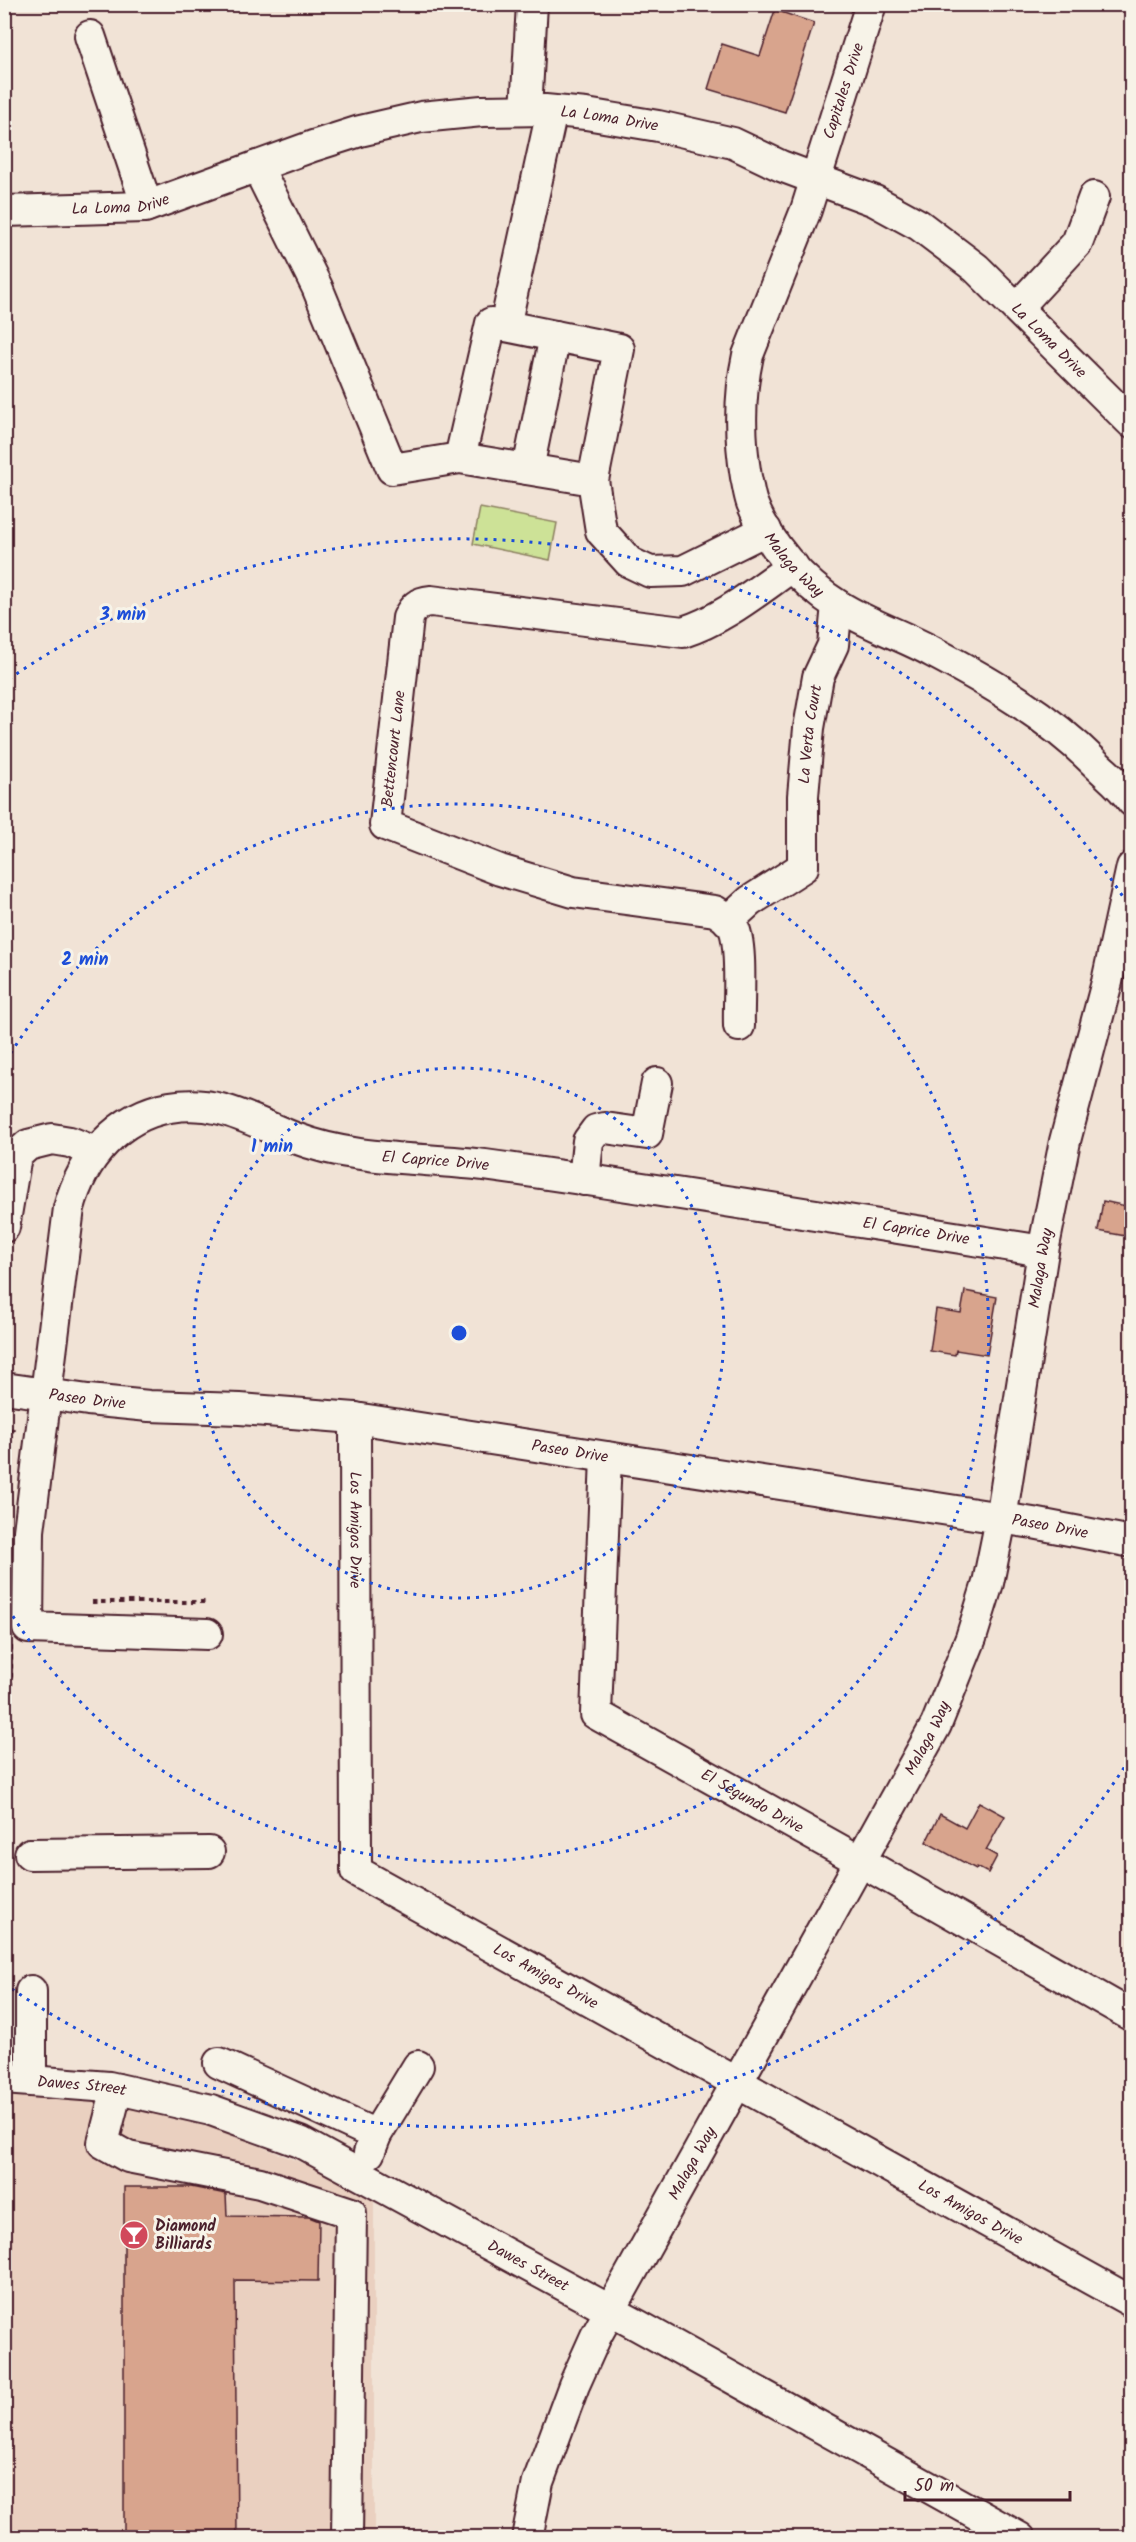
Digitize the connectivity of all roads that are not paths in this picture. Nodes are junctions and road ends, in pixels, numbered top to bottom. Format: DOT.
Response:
graph roads {
  1 [pos="532,4"];
  2 [pos="872,4"];
  3 [pos="90,36"];
  4 [pos="539,110"];
  5 [pos="257,166"];
  6 [pos="816,178"];
  7 [pos="1094,197"];
  8 [pos="147,206"];
  9 [pos="4,211"];
  10 [pos="1017,308"];
  11 [pos="505,326"];
  12 [pos="555,336"];
  13 [pos="1131,423"];
  14 [pos="460,458"];
  15 [pos="528,469"];
  16 [pos="593,480"];
  17 [pos="766,530"];
  18 [pos="793,566"];
  19 [pos="837,604"];
  20 [pos="1131,801"];
  21 [pos="1131,867"];
  22 [pos="728,921"];
  23 [pos="1119,985"];
  24 [pos="739,1026"];
  25 [pos="657,1083"];
  26 [pos="95,1152"];
  27 [pos="584,1180"];
  28 [pos="4,1227"];
  29 [pos="1043,1251"];
  30 [pos="4,1388"];
  31 [pos="48,1395"];
  32 [pos="355,1418"];
  33 [pos="606,1457"];
  34 [pos="1001,1519"];
  35 [pos="1131,1542"];
  36 [pos="207,1634"];
  37 [pos="209,1852"];
  38 [pos="30,1854"];
  39 [pos="860,1861"];
  40 [pos="31,1992"];
  41 [pos="1131,2016"];
  42 [pos="219,2062"];
  43 [pos="418,2066"];
  44 [pos="18,2080"];
  45 [pos="265,2084"];
  46 [pos="736,2084"];
  47 [pos="117,2089"];
  48 [pos="247,2123"];
  49 [pos="376,2135"];
  50 [pos="362,2174"];
  51 [pos="351,2213"];
  52 [pos="1131,2302"];
  53 [pos="610,2310"];
  54 [pos="347,2538"];
  55 [pos="527,2538"];
  56 [pos="1020,2538"];
  1 -- 4 [label="street"];
  2 -- 6 [label="street, Capitales Drive"];
  3 -- 8 [label="street"];
  4 -- 5 [label="street, La Loma Drive"];
  4 -- 6 [label="street, La Loma Drive"];
  4 -- 11 [label="street"];
  5 -- 8 [label="street, La Loma Drive"];
  5 -- 14 [label="street"];
  6 -- 10 [label="street, La Loma Drive"];
  6 -- 17 [label="street, Malaga Way"];
  7 -- 10 [label="street"];
  8 -- 9 [label="street, La Loma Drive"];
  10 -- 13 [label="street, La Loma Drive"];
  11 -- 12 [label="street"];
  11 -- 14 [label="street"];
  12 -- 15 [label="street"];
  12 -- 16 [label="street"];
  14 -- 15 [label="street"];
  15 -- 16 [label="street"];
  16 -- 17 [label="street"];
  17 -- 18 [label="street, Malaga Way"];
  18 -- 19 [label="street, Malaga Way"];
  18 -- 22 [label="street, Bettencourt Lane"];
  19 -- 20 [label="street, Malaga Way"];
  19 -- 22 [label="street, La Verta Court"];
  21 -- 23 [label="street, Malaga Way"];
  22 -- 24 [label="street"];
  23 -- 29 [label="street, Malaga Way"];
  25 -- 27 [label="street"];
  26 -- 27 [label="street, El Caprice Drive"];
  26 -- 28 [label="street"];
  26 -- 31 [label="street, El Caprice Drive"];
  27 -- 29 [label="street, El Caprice Drive"];
  29 -- 34 [label="street, Malaga Way"];
  30 -- 31 [label="street, Paseo Drive"];
  31 -- 32 [label="street, Paseo Drive"];
  31 -- 36 [label="street, El Caprice Drive"];
  32 -- 33 [label="street, Paseo Drive"];
  32 -- 46 [label="street, Los Amigos Drive"];
  33 -- 34 [label="street, Paseo Drive"];
  33 -- 39 [label="street, El Segundo Drive"];
  34 -- 35 [label="street, Paseo Drive"];
  34 -- 39 [label="street, Malaga Way"];
  37 -- 38 [label="street"];
  39 -- 41 [label="street, El Segundo Drive"];
  39 -- 46 [label="street, Malaga Way"];
  40 -- 44 [label="street"];
  42 -- 45 [label="street"];
  43 -- 49 [label="street"];
  44 -- 47 [label="street, Dawes Street"];
  45 -- 48 [label="street"];
  45 -- 49 [label="street"];
  46 -- 52 [label="street, Los Amigos Drive"];
  46 -- 53 [label="street, Malaga Way"];
  47 -- 48 [label="street, Dawes Street"];
  47 -- 51 [label="street"];
  48 -- 50 [label="street, Dawes Street"];
  49 -- 50 [label="street"];
  50 -- 51 [label="street"];
  50 -- 53 [label="street, Dawes Street"];
  51 -- 54 [label="street"];
  53 -- 55 [label="street, Malaga Way"];
  53 -- 56 [label="street, Dawes Street"];
}
